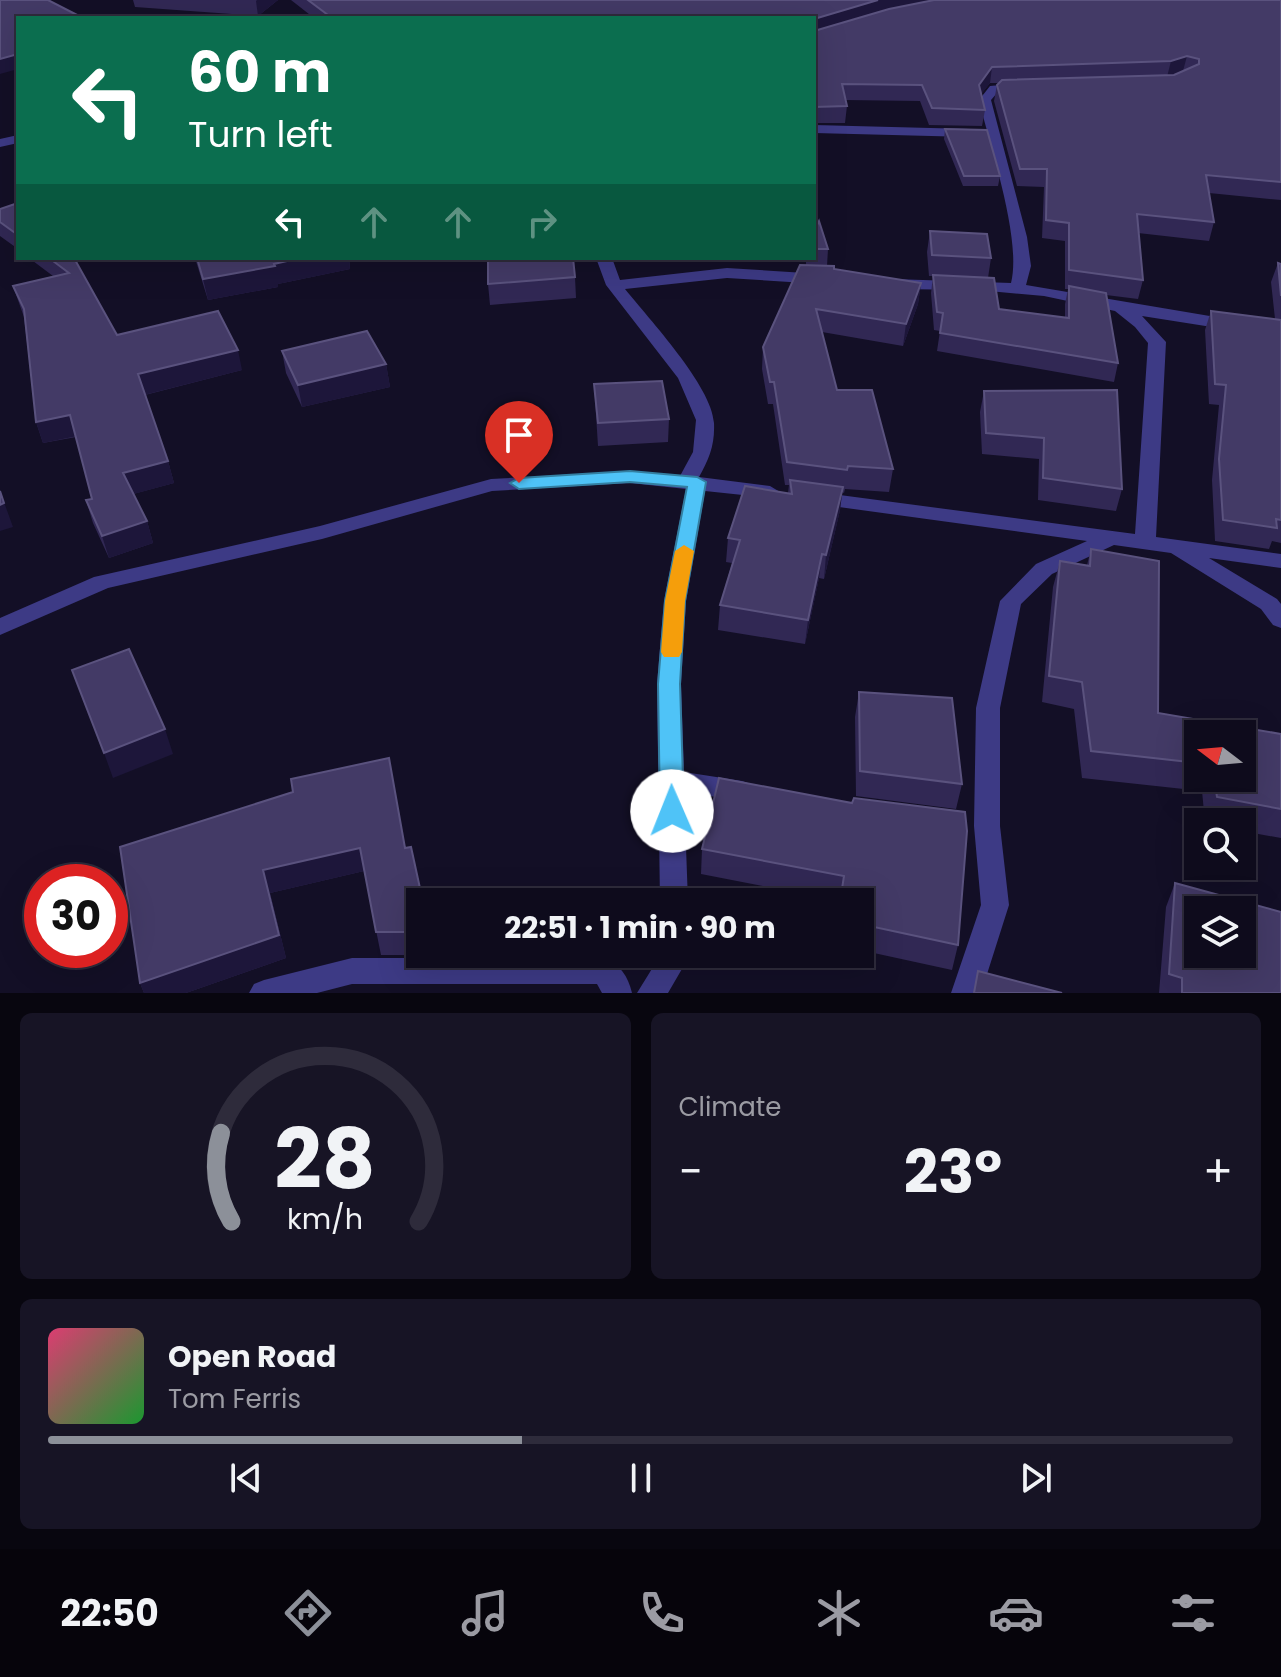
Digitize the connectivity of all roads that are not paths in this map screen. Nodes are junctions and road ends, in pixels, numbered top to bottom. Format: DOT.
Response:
graph roads {
  1 [pos="1038,86"];
  2 [pos="816,129"];
  3 [pos="993,133"];
  4 [pos="605,260"];
  5 [pos="835,280"];
  6 [pos="881,283"];
  7 [pos="614,285"];
  8 [pos="1017,289"];
  9 [pos="1117,307"];
  10 [pos="1281,333"];
  11 [pos="692,482"];
  12 [pos="1112,537"];
  13 [pos="1145,541"];
  14 [pos="1172,546"];
  15 [pos="1281,561"];
  16 [pos="1281,620"];
  17 [pos="0,627"];
  18 [pos="671,780"];
  19 [pos="765,795"];
  20 [pos="960,823"];
  21 [pos="987,826"];
  22 [pos="674,888"];
  23 [pos="668,968"];
  24 [pos="264,993"];
  25 [pos="617,993"];
  26 [pos="652,993"];
  27 [pos="966,993"];
  1 -- 3 [label="street"];
  2 -- 3 [label="street"];
  3 -- 8 [label="street"];
  4 -- 7 [label="street"];
  5 -- 7 [label="street"];
  6 -- 8 [label="street"];
  7 -- 11 [label="street"];
  8 -- 9 [label="street"];
  9 -- 10 [label="street"];
  9 -- 13 [label="street"];
  11 -- 12 [label="street"];
  11 -- 17 [label="street"];
  11 -- 18 [label="street"];
  12 -- 13 [label="street"];
  12 -- 21 [label="street"];
  13 -- 14 [label="street"];
  14 -- 15 [label="street"];
  14 -- 16 [label="street"];
  18 -- 19 [label="street"];
  18 -- 22 [label="street"];
  20 -- 21 [label="street"];
  21 -- 27 [label="street"];
  23 -- 26 [label="street"];
  24 -- 25 [label="street"];
}
